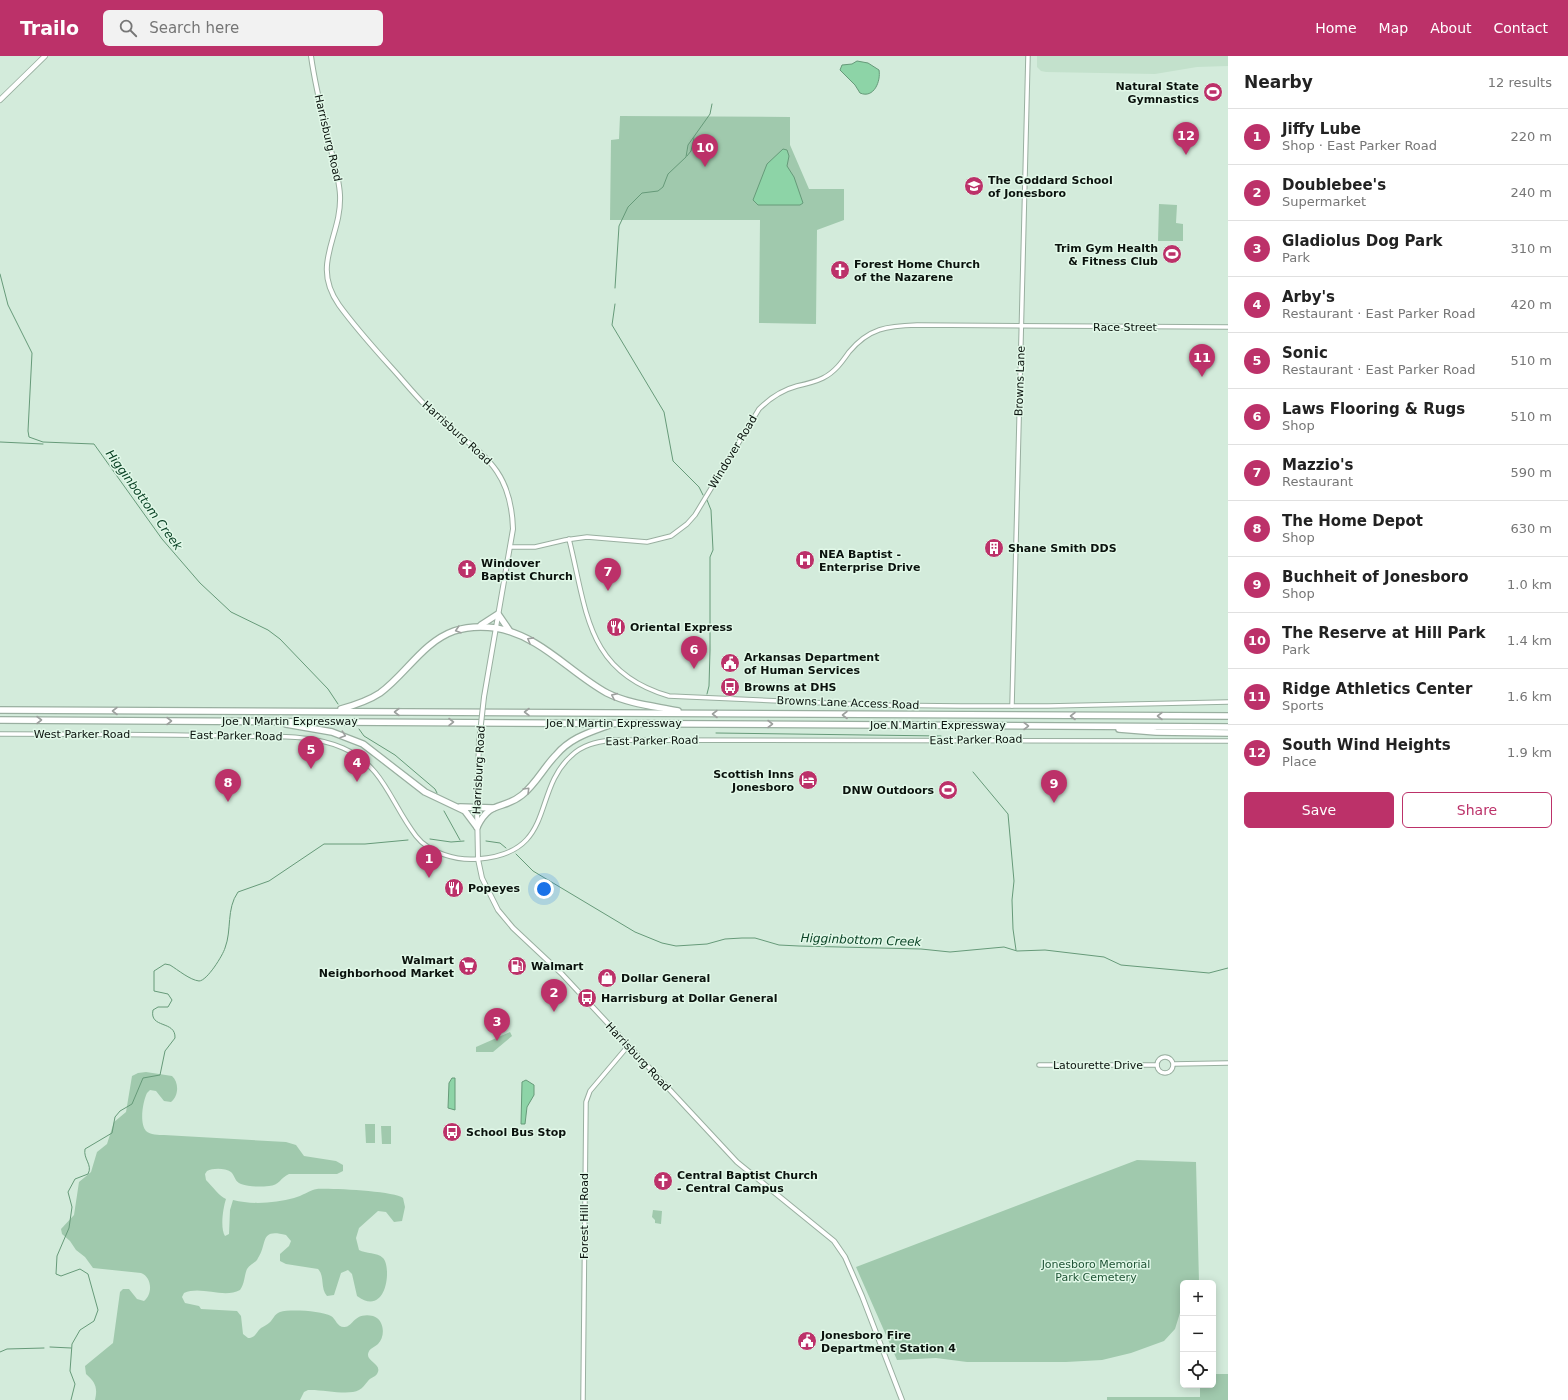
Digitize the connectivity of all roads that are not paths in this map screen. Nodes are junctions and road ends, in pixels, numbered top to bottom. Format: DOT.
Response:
graph roads {
  1 [pos="46,56"];
  2 [pos="311,56"];
  3 [pos="1028,56"];
  4 [pos="0,100"];
  5 [pos="1022,326"];
  6 [pos="1228,327"];
  7 [pos="570,539"];
  8 [pos="510,547"];
  9 [pos="498,614"];
  10 [pos="479,626"];
  11 [pos="496,628"];
  12 [pos="509,630"];
  13 [pos="1228,702"];
  14 [pos="1012,706"];
  15 [pos="0,710"];
  16 [pos="335,711"];
  17 [pos="692,713"];
  18 [pos="1228,713"];
  19 [pos="1199,716"];
  20 [pos="1228,716"];
  21 [pos="0,720"];
  22 [pos="272,721"];
  23 [pos="616,723"];
  24 [pos="1091,726"];
  25 [pos="1228,727"];
  26 [pos="1228,733"];
  27 [pos="0,734"];
  28 [pos="164,735"];
  29 [pos="1228,741"];
  30 [pos="457,806"];
  31 [pos="477,806"];
  32 [pos="493,808"];
  33 [pos="477,827"];
  34 [pos="478,859"];
  35 [pos="628,1046"];
  36 [pos="1157,1064"];
  37 [pos="1174,1064"];
  38 [pos="1228,1064"];
  39 [pos="1040,1065"];
  40 [pos="583,1400"];
  41 [pos="902,1400"];
  1 -- 4 [label="main road"];
  2 -- 8 [label="main road, Harrisburg Road"];
  3 -- 5 [label="street, Browns Lane"];
  5 -- 6 [label="street, Race Street"];
  5 -- 7 [label="street, Windover Road"];
  5 -- 14 [label="street, Browns Lane"];
  7 -- 8 [label="street, Windover Road"];
  7 -- 14 [label="street, Browns Lane Access Road"];
  8 -- 9 [label="main road, Harrisburg Road"];
  9 -- 10 [label="highway"];
  9 -- 11 [label="main road, Harrisburg Road"];
  9 -- 12 [label="highway"];
  10 -- 11 [label="highway"];
  10 -- 16 [label="highway, one-way"];
  11 -- 12 [label="highway"];
  11 -- 31 [label="main road, Harrisburg Road, bridge"];
  17 -- 12 [label="highway, one-way"];
  13 -- 14 [label="street, Browns Lane Access Road"];
  16 -- 15 [label="highway, Joe N Martin Expressway, one-way"];
  17 -- 16 [label="highway, Joe N Martin Expressway, one-way"];
  19 -- 17 [label="highway, Joe N Martin Expressway, one-way"];
  18 -- 19 [label="highway"];
  19 -- 20 [label="highway, Joe N Martin Expressway"];
  21 -- 22 [label="highway, Joe N Martin Expressway, one-way"];
  22 -- 23 [label="highway, Joe N Martin Expressway, one-way"];
  22 -- 30 [label="highway, one-way"];
  23 -- 24 [label="highway, Joe N Martin Expressway, one-way"];
  32 -- 23 [label="highway, one-way"];
  24 -- 25 [label="highway, Joe N Martin Expressway"];
  24 -- 26 [label="highway"];
  27 -- 28 [label="street, West Parker Road"];
  28 -- 34 [label="street, East Parker Road"];
  29 -- 34 [label="street, East Parker Road"];
  30 -- 31 [label="highway"];
  30 -- 33 [label="highway"];
  31 -- 32 [label="highway"];
  31 -- 33 [label="main road, Harrisburg Road"];
  32 -- 33 [label="highway"];
  33 -- 34 [label="main road, Harrisburg Road"];
  34 -- 35 [label="main road, Harrisburg Road"];
  35 -- 40 [label="street, Forest Hill Road"];
  35 -- 41 [label="main road, Harrisburg Road"];
  36 -- 37 [label="street"];
  36 -- 37 [label="street"];
  36 -- 39 [label="street, Latourette Drive"];
  37 -- 38 [label="street"];
}
